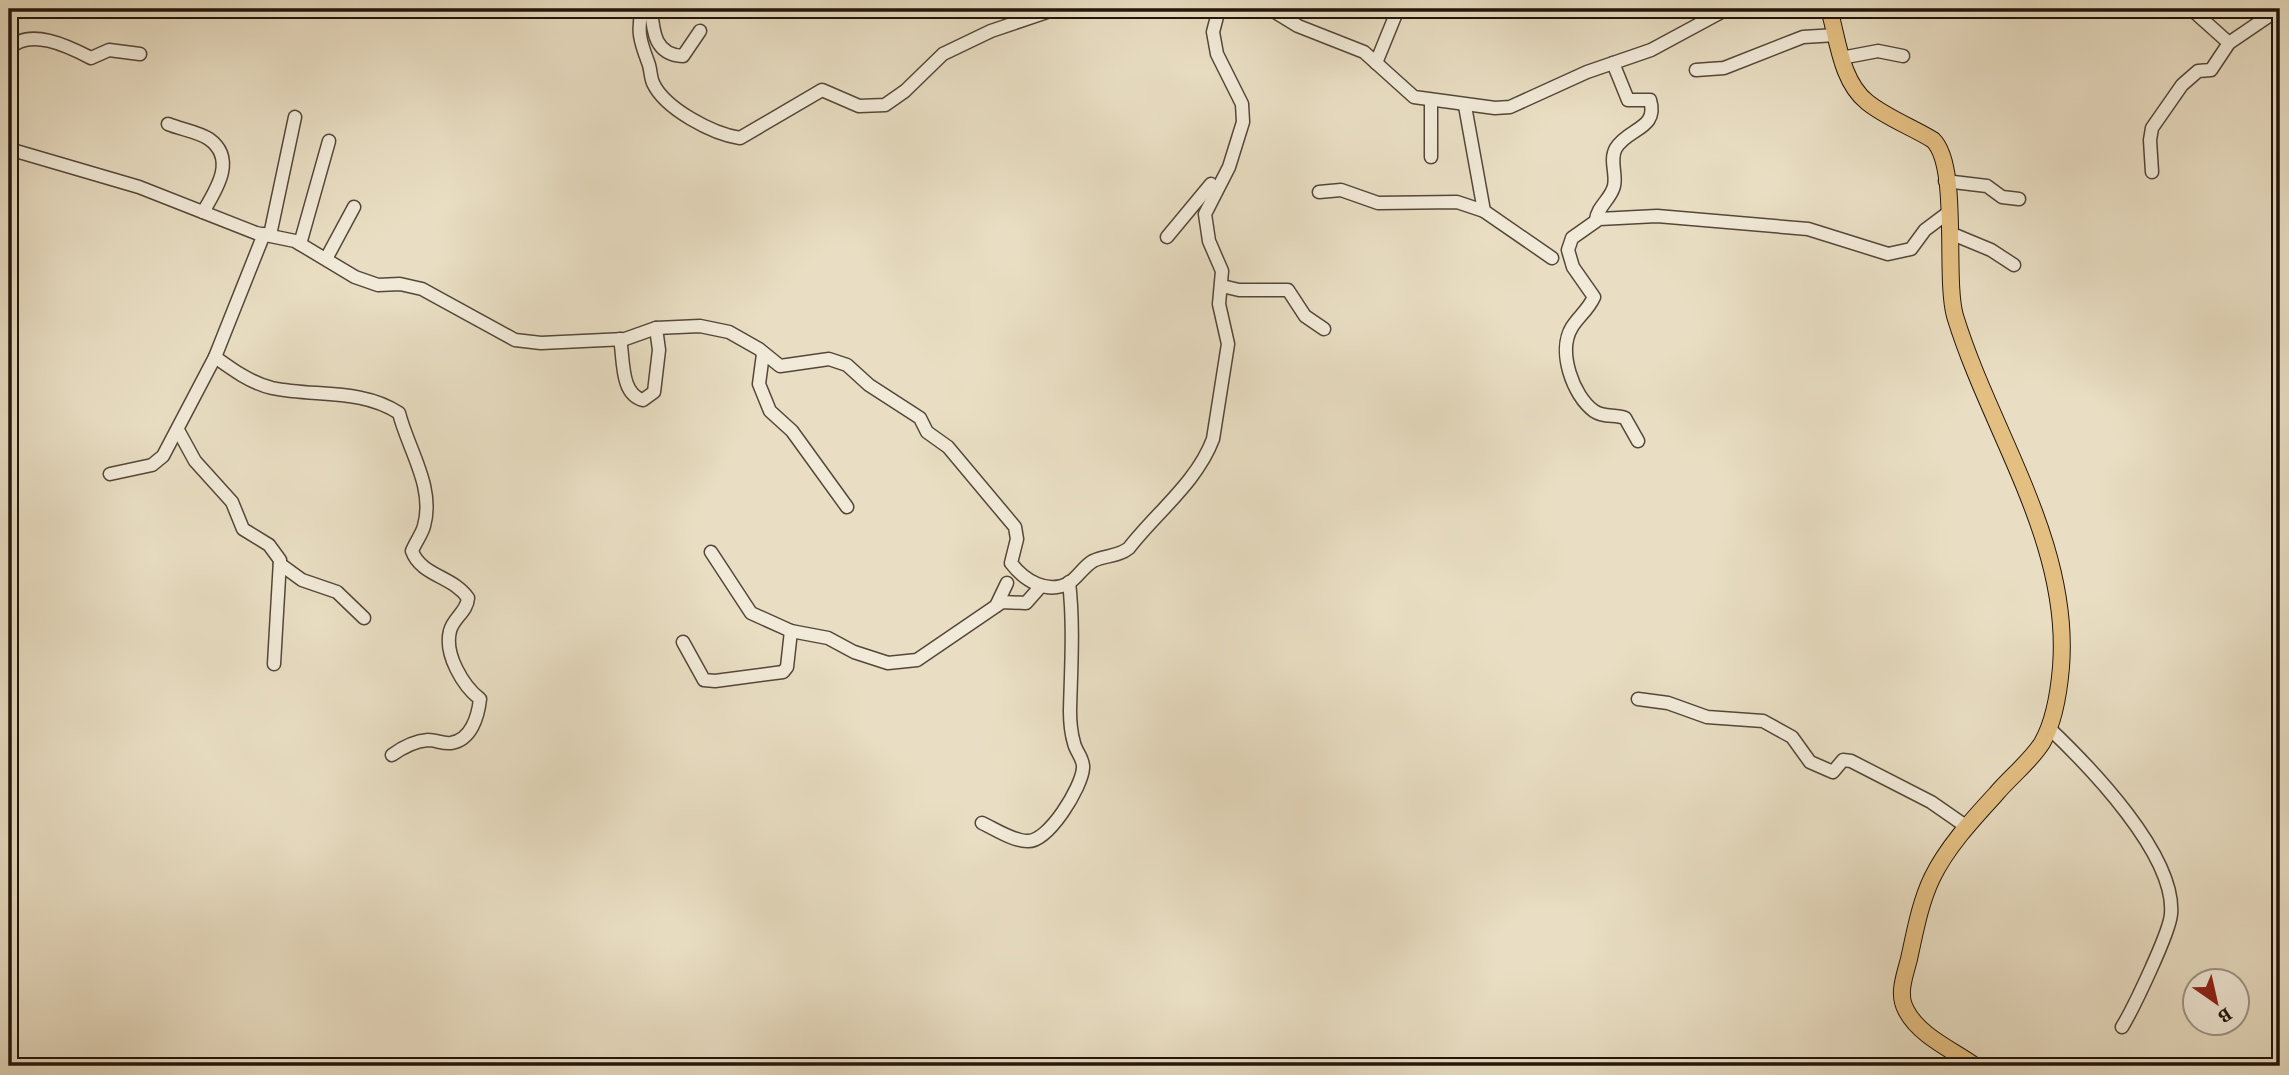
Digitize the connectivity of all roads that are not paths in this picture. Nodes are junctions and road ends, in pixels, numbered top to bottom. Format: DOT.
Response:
graph roads {
  1 [pos="642,9"];
  2 [pos="651,9"];
  3 [pos="1219,9"];
  4 [pos="1270,9"];
  5 [pos="1398,9"];
  6 [pos="1727,9"];
  7 [pos="1830,9"];
  8 [pos="2191,9"];
  9 [pos="2279,9"];
  10 [pos="1053,10"];
  11 [pos="700,32"];
  12 [pos="1836,35"];
  13 [pos="2229,43"];
  14 [pos="9,49"];
  15 [pos="140,54"];
  16 [pos="1903,56"];
  17 [pos="1842,58"];
  18 [pos="1376,63"];
  19 [pos="1613,63"];
  20 [pos="1696,70"];
  21 [pos="1431,101"];
  22 [pos="1465,106"];
  23 [pos="295,117"];
  24 [pos="168,124"];
  25 [pos="329,141"];
  26 [pos="9,149"];
  27 [pos="1431,157"];
  28 [pos="2152,172"];
  29 [pos="1225,174"];
  30 [pos="1945,181"];
  31 [pos="1319,192"];
  32 [pos="2019,199"];
  33 [pos="354,207"];
  34 [pos="1484,211"];
  35 [pos="203,212"];
  36 [pos="1949,212"];
  37 [pos="1595,220"];
  38 [pos="1950,233"];
  39 [pos="267,234"];
  40 [pos="1167,237"];
  41 [pos="300,244"];
  42 [pos="1552,258"];
  43 [pos="326,259"];
  44 [pos="2014,265"];
  45 [pos="1222,286"];
  46 [pos="656,328"];
  47 [pos="1324,330"];
  48 [pos="620,339"];
  49 [pos="763,354"];
  50 [pos="215,357"];
  51 [pos="178,430"];
  52 [pos="1638,441"];
  53 [pos="110,474"];
  54 [pos="847,507"];
  55 [pos="711,552"];
  56 [pos="280,564"];
  57 [pos="1069,582"];
  58 [pos="1007,583"];
  59 [pos="1041,586"];
  60 [pos="996,606"];
  61 [pos="364,618"];
  62 [pos="792,632"];
  63 [pos="683,642"];
  64 [pos="274,664"];
  65 [pos="1638,699"];
  66 [pos="2049,728"];
  67 [pos="392,755"];
  68 [pos="982,823"];
  69 [pos="1967,827"];
  70 [pos="2122,1027"];
  71 [pos="1975,1066"];
  1 -- 10 [label="street"];
  2 -- 11 [label="street"];
  3 -- 29 [label="street"];
  4 -- 18 [label="street"];
  5 -- 18 [label="street"];
  6 -- 19 [label="street"];
  7 -- 12 [label="main road"];
  8 -- 13 [label="street"];
  9 -- 13 [label="street"];
  12 -- 17 [label="main road"];
  12 -- 20 [label="street"];
  13 -- 28 [label="street"];
  14 -- 15 [label="street"];
  16 -- 17 [label="street"];
  17 -- 30 [label="main road"];
  18 -- 21 [label="street"];
  19 -- 22 [label="street"];
  19 -- 37 [label="street"];
  21 -- 22 [label="street"];
  21 -- 27 [label="street"];
  22 -- 34 [label="street"];
  23 -- 39 [label="street"];
  24 -- 35 [label="street"];
  25 -- 41 [label="street"];
  26 -- 35 [label="street"];
  29 -- 40 [label="street"];
  29 -- 45 [label="street"];
  30 -- 32 [label="street"];
  30 -- 36 [label="main road"];
  31 -- 34 [label="street"];
  33 -- 43 [label="street"];
  34 -- 42 [label="street"];
  35 -- 39 [label="street"];
  36 -- 37 [label="street"];
  36 -- 38 [label="main road"];
  37 -- 52 [label="street"];
  38 -- 44 [label="street"];
  38 -- 66 [label="main road"];
  39 -- 41 [label="street"];
  39 -- 50 [label="street"];
  41 -- 43 [label="street"];
  43 -- 48 [label="street"];
  45 -- 47 [label="street"];
  45 -- 57 [label="street"];
  46 -- 48 [label="street"];
  46 -- 48 [label="street"];
  46 -- 49 [label="street"];
  49 -- 54 [label="street"];
  49 -- 59 [label="street"];
  50 -- 51 [label="street"];
  50 -- 67 [label="street"];
  51 -- 53 [label="street"];
  51 -- 56 [label="street"];
  55 -- 62 [label="street"];
  56 -- 61 [label="street"];
  56 -- 64 [label="street"];
  57 -- 59 [label="street"];
  57 -- 68 [label="street"];
  58 -- 60 [label="street"];
  59 -- 60 [label="street"];
  60 -- 62 [label="street"];
  62 -- 63 [label="street"];
  65 -- 69 [label="street"];
  66 -- 69 [label="main road"];
  66 -- 70 [label="street"];
  69 -- 71 [label="main road"];
}
